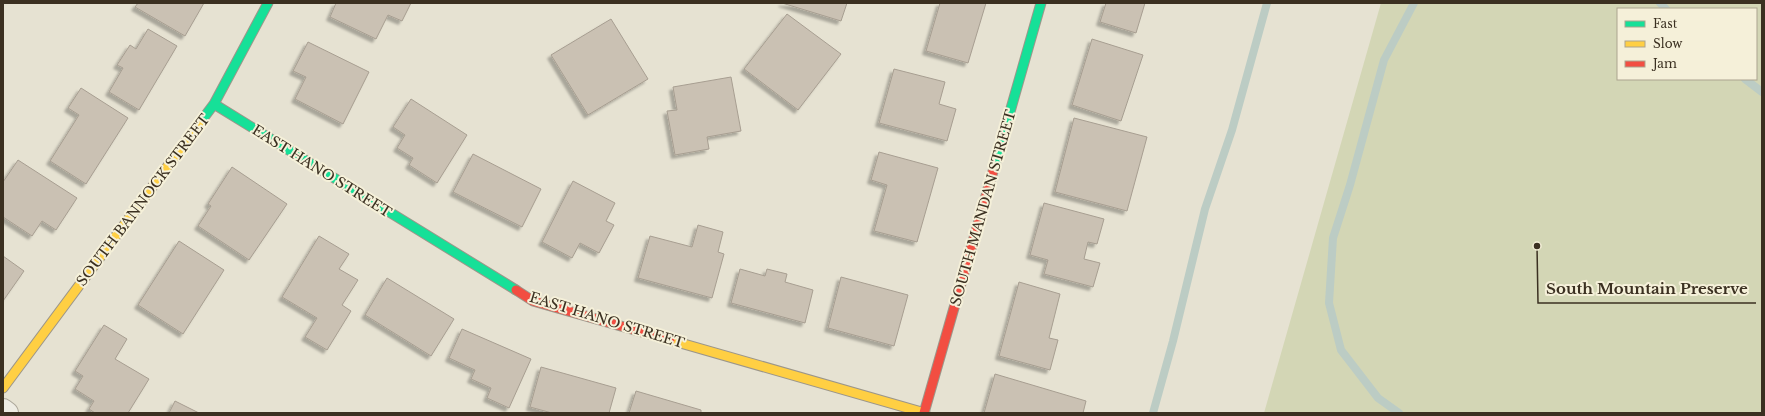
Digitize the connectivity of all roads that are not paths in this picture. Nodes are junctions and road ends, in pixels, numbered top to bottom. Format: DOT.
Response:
graph roads {
  1 [pos="268,3"];
  2 [pos="1041,3"];
  3 [pos="214,104"];
  4 [pos="3,388"];
  5 [pos="3,410"];
  6 [pos="8,413"];
  7 [pos="924,413"];
  1 -- 3 [label="street, SOUTH BANNOCK STREET"];
  2 -- 7 [label="street, SOUTH MANDAN STREET"];
  3 -- 4 [label="street, SOUTH BANNOCK STREET"];
  3 -- 7 [label="street, EAST HANO STREET"];
  5 -- 6 [label="street"];
}
